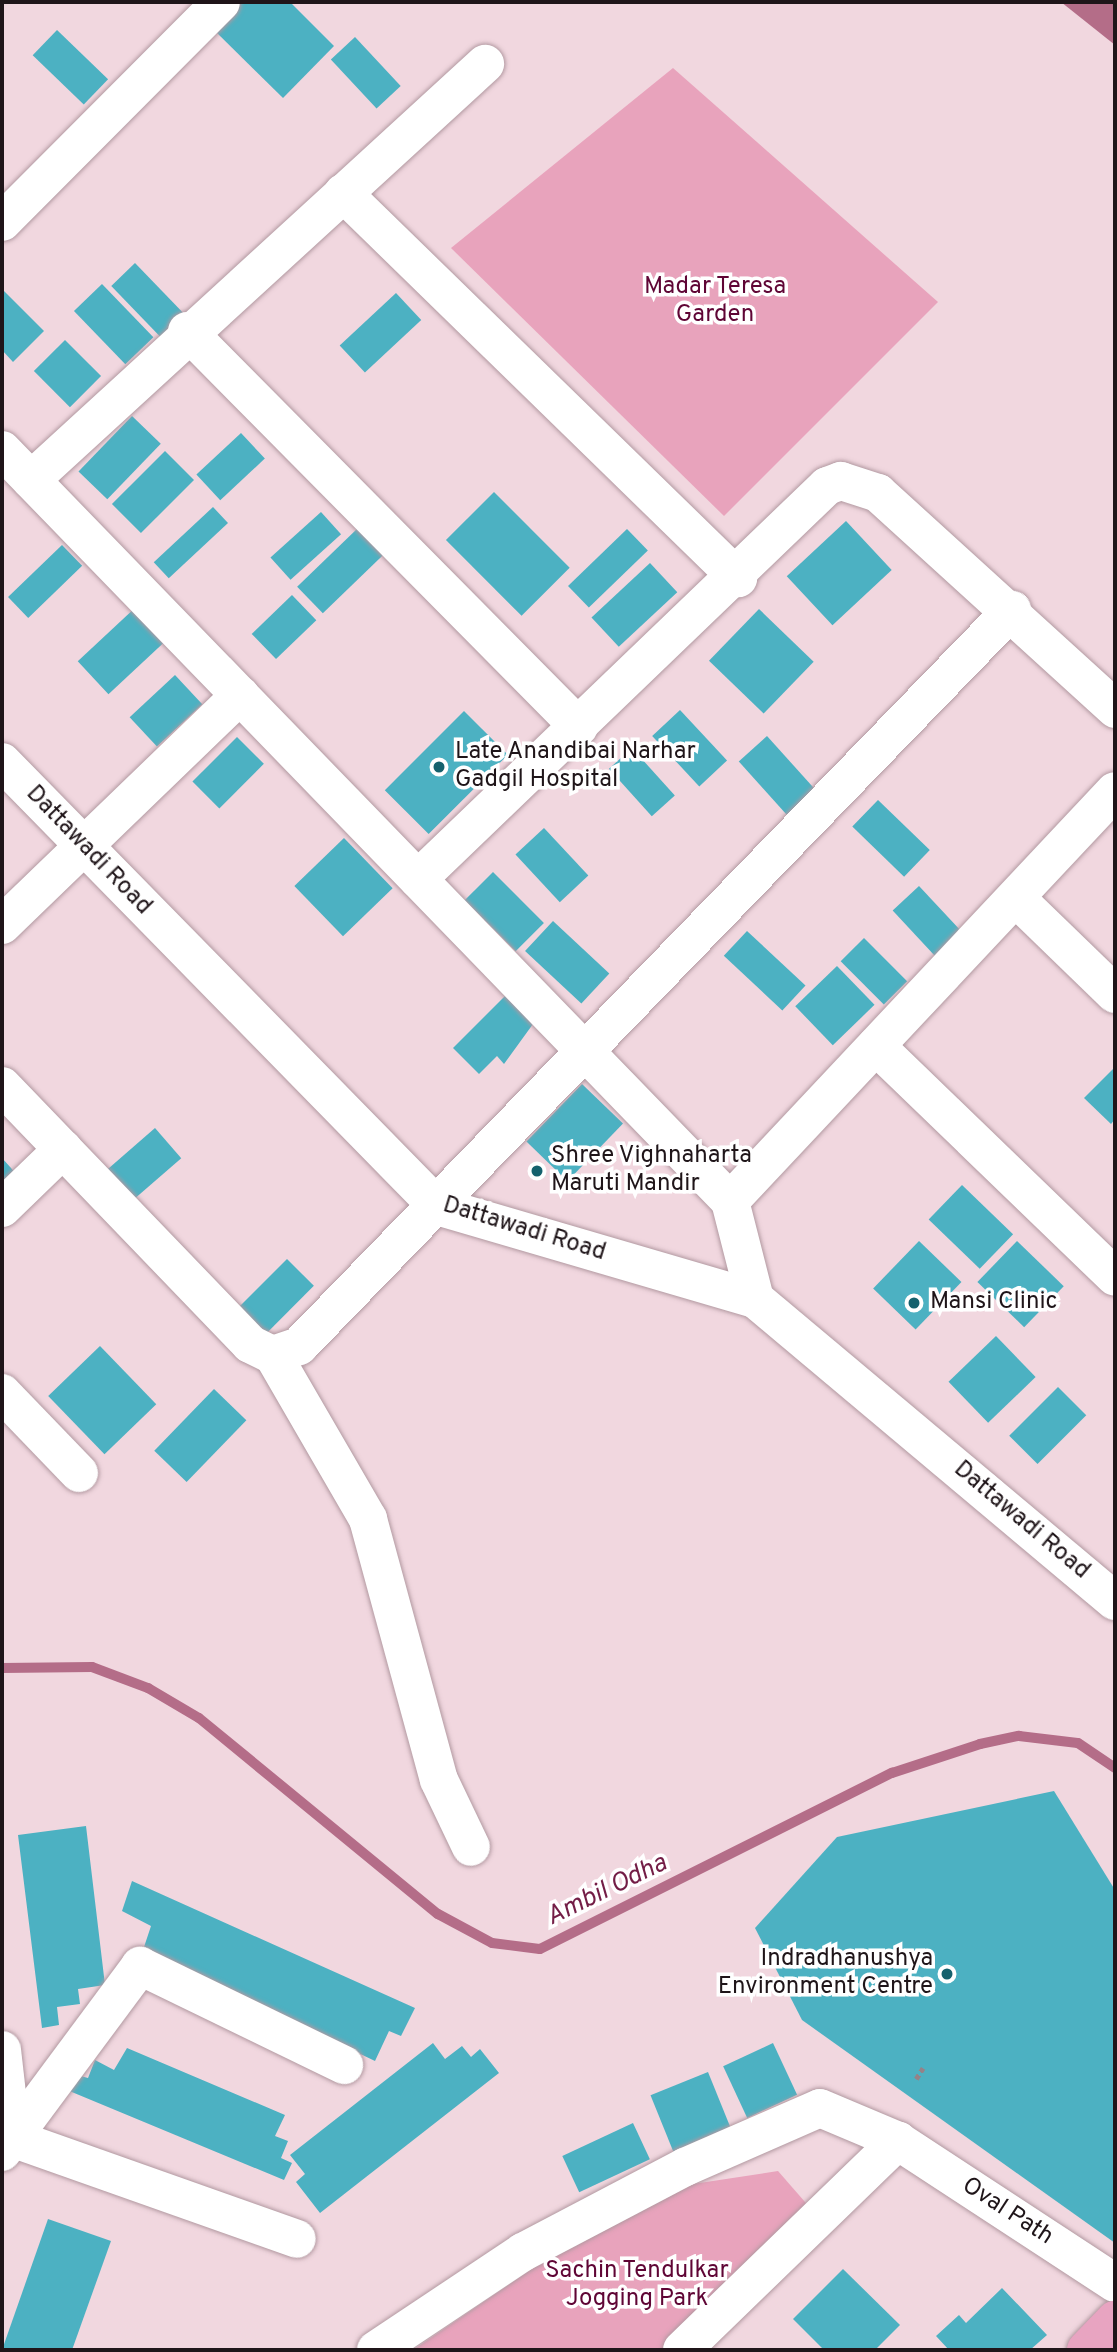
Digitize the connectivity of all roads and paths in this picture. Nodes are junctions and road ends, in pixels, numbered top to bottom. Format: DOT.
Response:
graph roads {
  1 [pos="221,2"];
  2 [pos="485,64"];
  3 [pos="343,192"];
  4 [pos="2,222"];
  5 [pos="187,331"];
  6 [pos="2,450"];
  7 [pos="31,480"];
  8 [pos="737,578"];
  9 [pos="1012,610"];
  10 [pos="240,695"];
  11 [pos="1115,709"];
  12 [pos="579,727"];
  13 [pos="2,762"];
  14 [pos="1115,791"];
  15 [pos="83,846"];
  16 [pos="418,878"];
  17 [pos="1016,898"];
  18 [pos="2,925"];
  19 [pos="1115,994"];
  20 [pos="876,1046"];
  21 [pos="583,1048"];
  22 [pos="2,1086"];
  23 [pos="63,1149"];
  24 [pos="730,1201"];
  25 [pos="438,1206"];
  26 [pos="2,1208"];
  27 [pos="1115,1277"];
  28 [pos="755,1299"];
  29 [pos="273,1355"];
  30 [pos="2,1393"];
  31 [pos="79,1473"];
  32 [pos="1115,1601"];
  33 [pos="471,1847"];
  34 [pos="2,2050"];
  35 [pos="344,2065"];
  36 [pos="923,2068"];
  37 [pos="916,2079"];
  38 [pos="898,2141"];
  39 [pos="7,2145"];
  40 [pos="297,2239"];
  41 [pos="1115,2283"];
  42 [pos="1115,2320"];
  43 [pos="376,2350"];
  44 [pos="682,2350"];
  45 [pos="1086,2350"];
  1 -- 4 [label="street"];
  2 -- 3 [label="street"];
  3 -- 5 [label="street"];
  3 -- 8 [label="street"];
  5 -- 7 [label="street"];
  5 -- 12 [label="street"];
  6 -- 7 [label="street"];
  7 -- 10 [label="street"];
  8 -- 9 [label="street"];
  8 -- 12 [label="street"];
  9 -- 11 [label="street"];
  9 -- 21 [label="street"];
  10 -- 15 [label="street"];
  10 -- 16 [label="street"];
  12 -- 16 [label="street"];
  13 -- 15 [label="street, Dattawadi Road"];
  14 -- 17 [label="street"];
  15 -- 18 [label="street"];
  15 -- 25 [label="street, Dattawadi Road"];
  16 -- 21 [label="street"];
  17 -- 19 [label="street"];
  17 -- 20 [label="street"];
  20 -- 24 [label="street"];
  20 -- 27 [label="street"];
  21 -- 24 [label="street"];
  21 -- 25 [label="street"];
  22 -- 23 [label="street"];
  23 -- 26 [label="street"];
  23 -- 29 [label="street"];
  24 -- 28 [label="street"];
  25 -- 28 [label="street, Dattawadi Road"];
  25 -- 29 [label="street"];
  28 -- 32 [label="street, Dattawadi Road"];
  29 -- 33 [label="street"];
  30 -- 31 [label="street"];
  34 -- 39 [label="street"];
  35 -- 39 [label="street"];
  36 -- 37 [label="path"];
  38 -- 41 [label="street, Oval Path"];
  38 -- 43 [label="street, Oval Path"];
  38 -- 44 [label="street"];
  39 -- 40 [label="street"];
  42 -- 45 [label="main road"];
}
